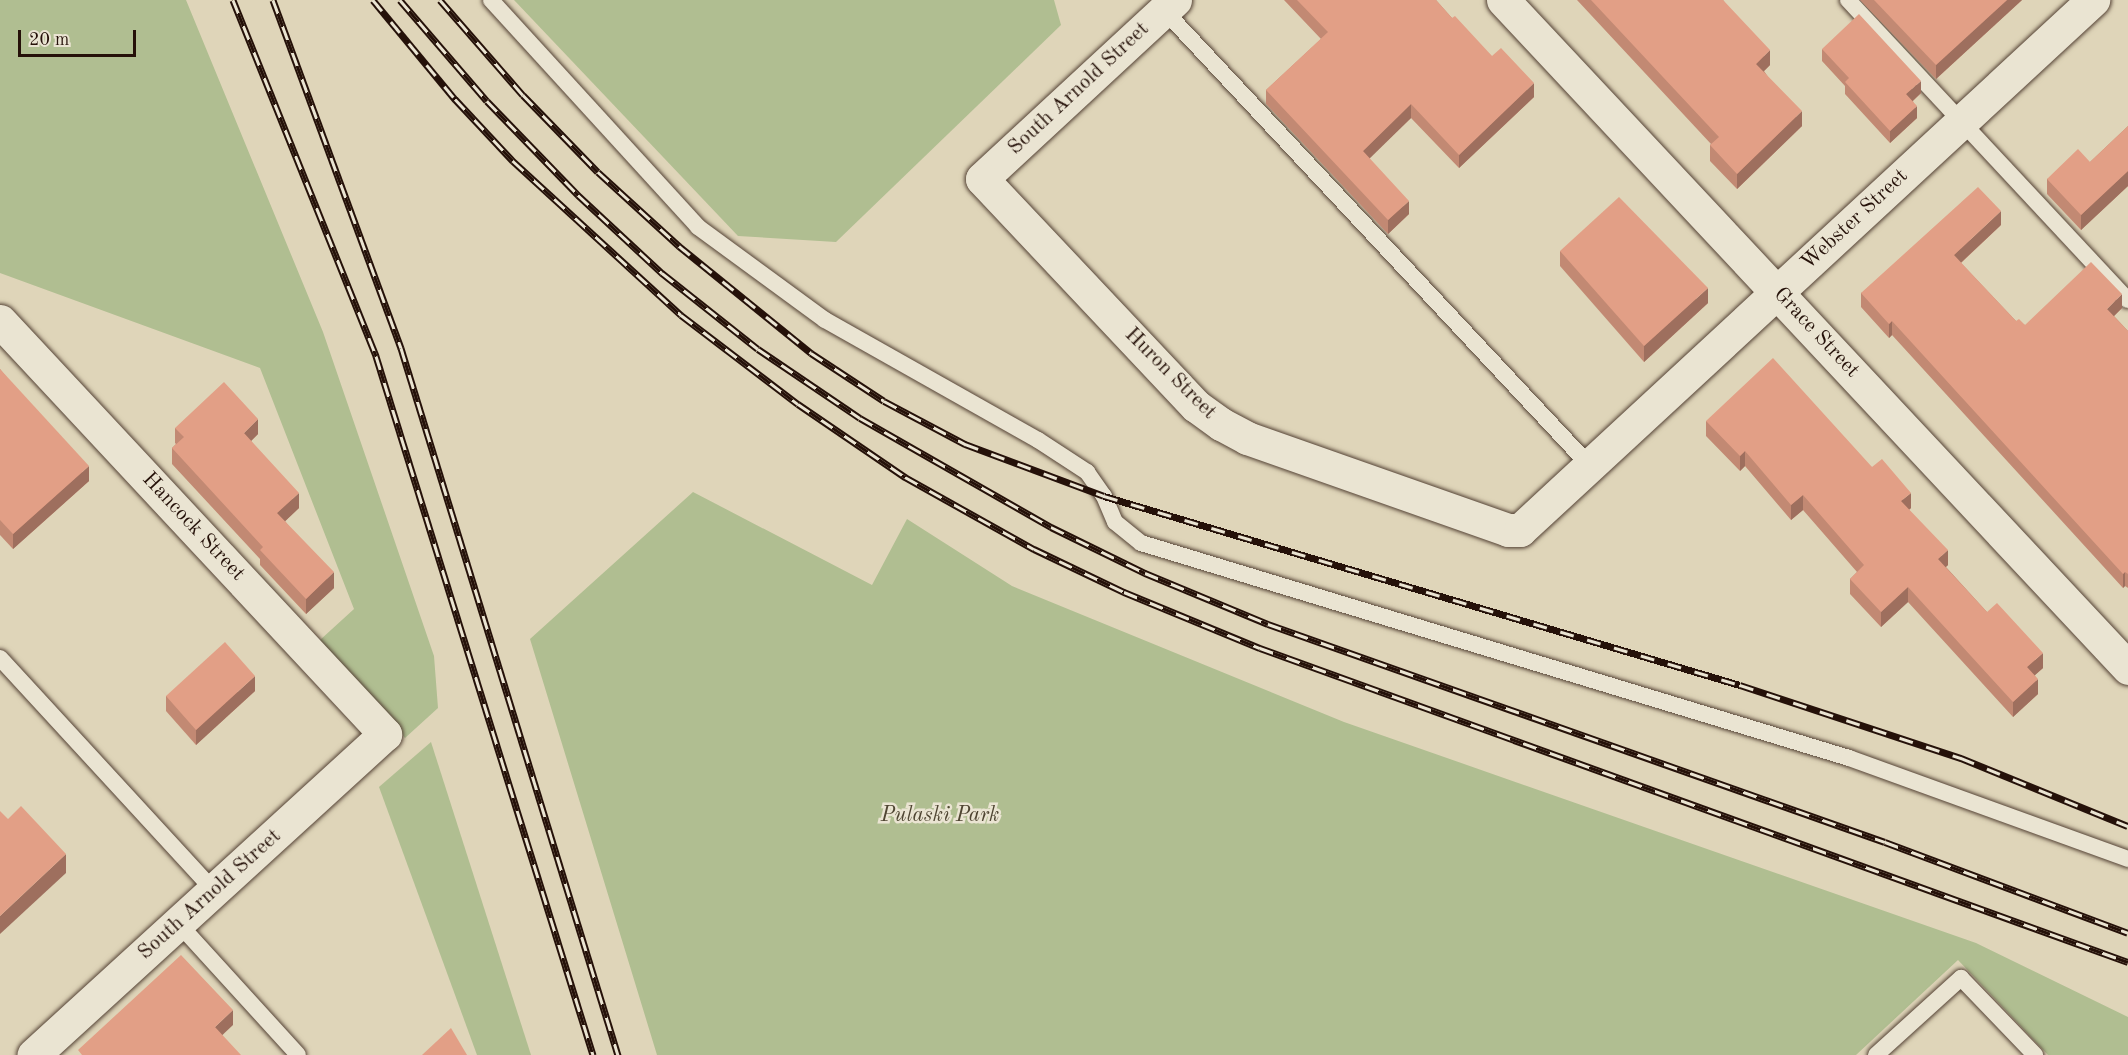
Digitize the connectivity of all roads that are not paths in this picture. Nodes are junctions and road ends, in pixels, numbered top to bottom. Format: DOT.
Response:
graph roads {
  1 [pos="491,0"];
  2 [pos="1503,0"];
  3 [pos="1848,0"];
  4 [pos="2092,0"];
  5 [pos="1164,4"];
  6 [pos="1961,122"];
  7 [pos="982,179"];
  8 [pos="1778,291"];
  9 [pos="2128,300"];
  10 [pos="0,321"];
  11 [pos="1590,466"];
  12 [pos="1508,530"];
  13 [pos="0,658"];
  14 [pos="2128,668"];
  15 [pos="385,734"];
  16 [pos="2128,859"];
  17 [pos="214,891"];
  18 [pos="178,923"];
  19 [pos="34,1055"];
  20 [pos="298,1055"];
  21 [pos="1876,1055"];
  22 [pos="2035,1055"];
  1 -- 16 [label="lane"];
  2 -- 8 [label="street, Grace Street"];
  3 -- 6 [label="lane"];
  4 -- 6 [label="street, Webster Street"];
  5 -- 7 [label="street, South Arnold Street"];
  5 -- 11 [label="lane"];
  6 -- 8 [label="street, Webster Street"];
  6 -- 9 [label="lane"];
  7 -- 12 [label="street, Huron Street"];
  8 -- 11 [label="street, Webster Street"];
  8 -- 14 [label="street, Grace Street"];
  10 -- 15 [label="street, Hancock Street"];
  11 -- 12 [label="street, Webster Street"];
  13 -- 17 [label="lane"];
  15 -- 17 [label="street, South Arnold Street"];
  17 -- 18 [label="street, South Arnold Street"];
  18 -- 19 [label="street, South Arnold Street"];
  18 -- 20 [label="lane"];
  21 -- 22 [label="lane"];
}
